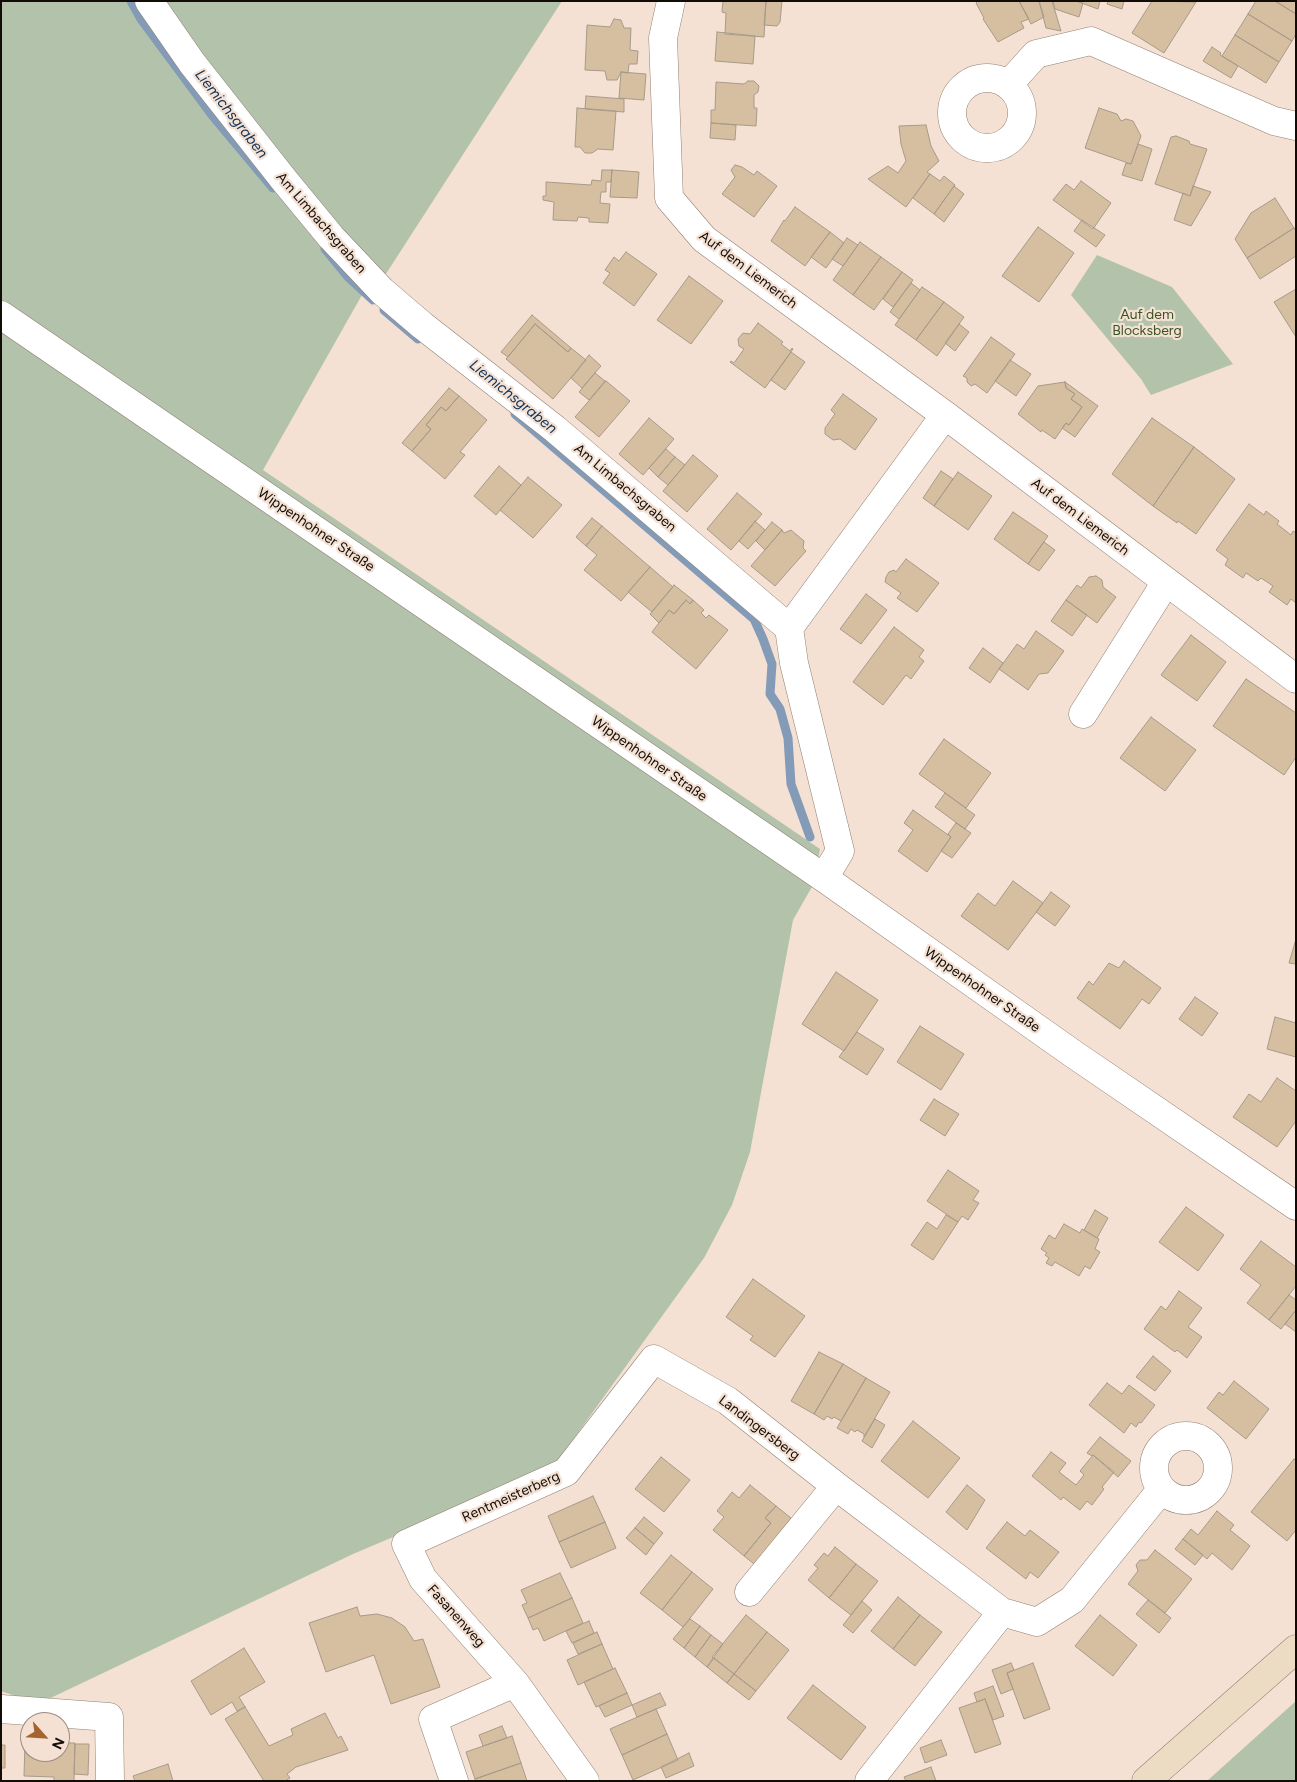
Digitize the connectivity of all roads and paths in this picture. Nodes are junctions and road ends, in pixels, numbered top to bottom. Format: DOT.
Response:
graph roads {
  1 [pos="149,1"];
  2 [pos="671,1"];
  3 [pos="1008,85"];
  4 [pos="1296,126"];
  5 [pos="1,315"];
  6 [pos="945,415"];
  7 [pos="1166,582"];
  8 [pos="790,628"];
  9 [pos="1296,679"];
  10 [pos="1083,714"];
  11 [pos="824,878"];
  12 [pos="1296,1206"];
  13 [pos="654,1359"];
  14 [pos="836,1486"];
  15 [pos="1161,1490"];
  16 [pos="406,1544"];
  17 [pos="749,1592"];
  18 [pos="1002,1612"];
  19 [pos="1296,1650"];
  20 [pos="515,1683"];
  21 [pos="1,1709"];
  22 [pos="110,1781"];
  23 [pos="454,1781"];
  24 [pos="585,1781"];
  25 [pos="869,1781"];
  26 [pos="1146,1781"];
  1 -- 8 [label="street, Am Limbachsgraben"];
  2 -- 6 [label="street, Auf dem Liemerich"];
  3 -- 4 [label="street"];
  5 -- 11 [label="street, Wippenhohner Straße"];
  6 -- 7 [label="street, Auf dem Liemerich"];
  6 -- 8 [label="street"];
  7 -- 9 [label="street, Auf dem Liemerich"];
  7 -- 10 [label="street"];
  8 -- 11 [label="street"];
  11 -- 12 [label="street, Wippenhohner Straße"];
  13 -- 14 [label="street, Landingersberg"];
  13 -- 16 [label="street, Rentmeisterberg"];
  14 -- 17 [label="street"];
  14 -- 18 [label="street, Landingersberg"];
  15 -- 18 [label="street, Landingersberg"];
  16 -- 20 [label="street, Fasanenweg"];
  18 -- 25 [label="street"];
  19 -- 26 [label="main road"];
  20 -- 23 [label="street"];
  20 -- 24 [label="street, Fasanenweg"];
  21 -- 22 [label="street"];
}
